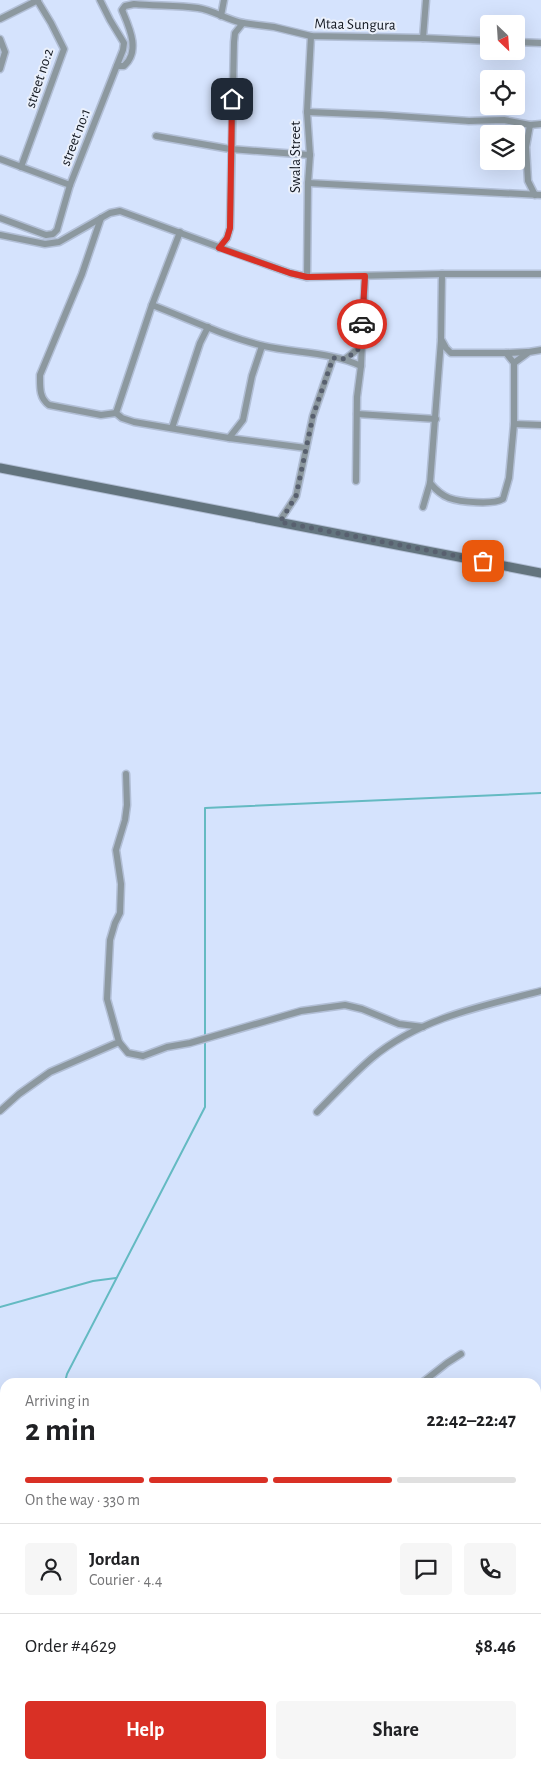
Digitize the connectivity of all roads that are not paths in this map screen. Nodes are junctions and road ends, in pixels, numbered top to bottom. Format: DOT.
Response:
graph roads {
  1 [pos="38,0"];
  2 [pos="100,0"];
  3 [pos="224,0"];
  4 [pos="426,0"];
  5 [pos="220,16"];
  6 [pos="0,18"];
  7 [pos="243,23"];
  8 [pos="311,36"];
  9 [pos="423,38"];
  10 [pos="0,39"];
  11 [pos="480,41"];
  12 [pos="525,43"];
  13 [pos="541,44"];
  14 [pos="117,66"];
  15 [pos="0,69"];
  16 [pos="307,112"];
  17 [pos="541,124"];
  18 [pos="530,125"];
  19 [pos="156,136"];
  20 [pos="230,149"];
  21 [pos="310,155"];
  22 [pos="0,159"];
  23 [pos="21,167"];
  24 [pos="308,183"];
  25 [pos="70,185"];
  26 [pos="538,195"];
  27 [pos="0,218"];
  28 [pos="101,218"];
  29 [pos="180,232"];
  30 [pos="0,235"];
  31 [pos="219,248"];
  32 [pos="442,274"];
  33 [pos="541,274"];
  34 [pos="365,276"];
  35 [pos="307,277"];
  36 [pos="152,305"];
  37 [pos="208,327"];
  38 [pos="441,339"];
  39 [pos="262,346"];
  40 [pos="361,347"];
  41 [pos="541,350"];
  42 [pos="529,352"];
  43 [pos="506,353"];
  44 [pos="333,358"];
  45 [pos="346,359"];
  46 [pos="514,362"];
  47 [pos="361,366"];
  48 [pos="116,413"];
  49 [pos="357,414"];
  50 [pos="436,419"];
  51 [pos="514,424"];
  52 [pos="541,425"];
  53 [pos="172,428"];
  54 [pos="229,438"];
  55 [pos="306,448"];
  56 [pos="0,468"];
  57 [pos="356,481"];
  58 [pos="430,483"];
  59 [pos="423,507"];
  60 [pos="280,522"];
  61 [pos="541,572"];
  62 [pos="126,774"];
  63 [pos="541,991"];
  64 [pos="423,1027"];
  65 [pos="119,1042"];
  66 [pos="0,1111"];
  67 [pos="317,1112"];
  68 [pos="461,1354"];
  69 [pos="428,1378"];
  1 -- 6 [label="street"];
  1 -- 23 [label="street, street no:2"];
  2 -- 14 [label="street, street no:1"];
  3 -- 5 [label="street"];
  4 -- 9 [label="street"];
  5 -- 7 [label="street, Mtaa Sungura"];
  5 -- 14 [label="street, Mtaa Sungura"];
  7 -- 8 [label="street, Mtaa Sungura"];
  7 -- 20 [label="street"];
  8 -- 9 [label="street, Mtaa Sungura"];
  8 -- 16 [label="street, Swala Street"];
  9 -- 11 [label="street, Mtaa Sungura"];
  10 -- 15 [label="street"];
  12 -- 13 [label="street"];
  14 -- 25 [label="street, street no:1"];
  16 -- 18 [label="street"];
  16 -- 21 [label="street, Swala Street"];
  17 -- 18 [label="street"];
  18 -- 26 [label="street"];
  19 -- 20 [label="street"];
  20 -- 21 [label="street"];
  20 -- 31 [label="street"];
  21 -- 24 [label="street, Swala Street"];
  22 -- 23 [label="street"];
  23 -- 25 [label="street"];
  24 -- 26 [label="street"];
  24 -- 35 [label="street, Swala Street"];
  25 -- 27 [label="street, street no:1"];
  28 -- 29 [label="street"];
  28 -- 30 [label="street"];
  28 -- 48 [label="street"];
  29 -- 31 [label="street"];
  29 -- 36 [label="street"];
  31 -- 35 [label="street"];
  32 -- 33 [label="street"];
  32 -- 34 [label="street"];
  32 -- 38 [label="street"];
  34 -- 35 [label="street"];
  34 -- 40 [label="street"];
  36 -- 37 [label="street"];
  36 -- 48 [label="street"];
  37 -- 39 [label="street"];
  37 -- 53 [label="street"];
  38 -- 43 [label="street"];
  38 -- 50 [label="street"];
  39 -- 44 [label="street"];
  39 -- 54 [label="street"];
  40 -- 45 [label="street"];
  40 -- 47 [label="street"];
  41 -- 42 [label="street"];
  42 -- 43 [label="street"];
  42 -- 46 [label="street"];
  43 -- 46 [label="street"];
  44 -- 45 [label="street"];
  44 -- 55 [label="street"];
  45 -- 47 [label="street"];
  46 -- 51 [label="street"];
  47 -- 49 [label="street"];
  48 -- 53 [label="street"];
  49 -- 50 [label="street"];
  49 -- 57 [label="street"];
  50 -- 58 [label="street"];
  51 -- 52 [label="street"];
  51 -- 58 [label="street"];
  53 -- 54 [label="street"];
  54 -- 55 [label="street"];
  55 -- 60 [label="street"];
  56 -- 60 [label="street"];
  58 -- 59 [label="street"];
  60 -- 61 [label="street"];
  62 -- 65 [label="street"];
  63 -- 64 [label="street"];
  64 -- 65 [label="street"];
  64 -- 67 [label="street"];
  65 -- 66 [label="street"];
  68 -- 69 [label="street"];
}
